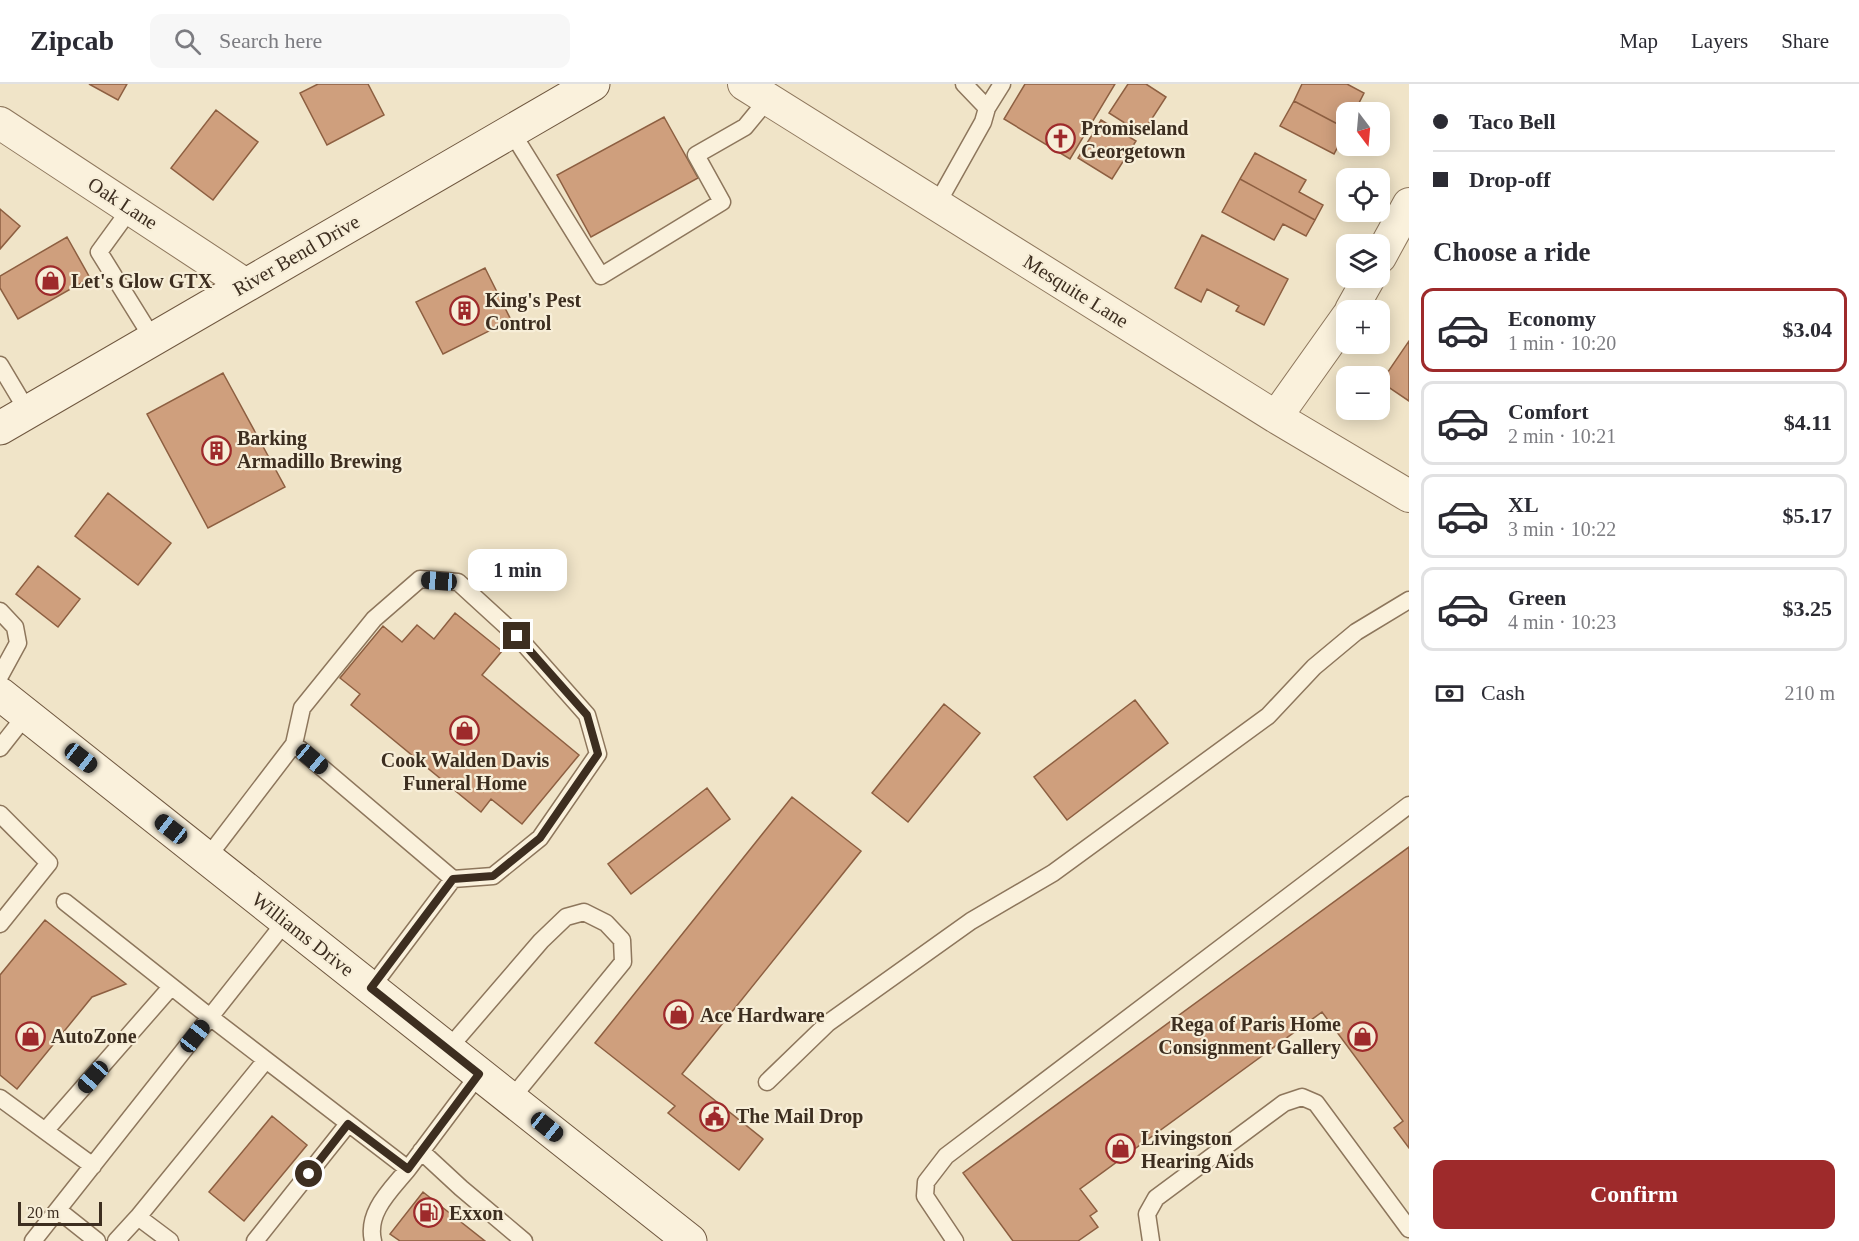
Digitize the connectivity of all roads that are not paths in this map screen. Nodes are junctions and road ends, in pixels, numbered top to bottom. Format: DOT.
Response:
graph roads {
  1 [pos="594,84"];
  2 [pos="964,84"];
  3 [pos="1002,84"];
  4 [pos="756,92"];
  5 [pos="987,108"];
  6 [pos="0,123"];
  7 [pos="511,131"];
  8 [pos="937,204"];
  9 [pos="1409,204"];
  10 [pos="131,208"];
  11 [pos="1390,239"];
  12 [pos="246,285"];
  13 [pos="1336,332"];
  14 [pos="153,339"];
  15 [pos="0,365"];
  16 [pos="28,412"];
  17 [pos="1276,417"];
  18 [pos="0,428"];
  19 [pos="1409,496"];
  20 [pos="1409,600"];
  21 [pos="0,611"];
  22 [pos="0,676"];
  23 [pos="0,694"];
  24 [pos="26,715"];
  25 [pos="294,744"];
  26 [pos="0,748"];
  27 [pos="1409,805"];
  28 [pos="0,814"];
  29 [pos="207,858"];
  30 [pos="453,879"];
  31 [pos="65,902"];
  32 [pos="286,921"];
  33 [pos="0,924"];
  34 [pos="171,987"];
  35 [pos="371,988"];
  36 [pos="210,1017"];
  37 [pos="448,1049"];
  38 [pos="266,1060"];
  39 [pos="479,1074"];
  40 [pos="767,1082"];
  41 [pos="0,1098"];
  42 [pos="511,1099"];
  43 [pos="348,1124"];
  44 [pos="45,1131"];
  45 [pos="421,1151"];
  46 [pos="93,1166"];
  47 [pos="408,1169"];
  48 [pos="58,1210"];
  49 [pos="138,1217"];
  50 [pos="1409,1229"];
  51 [pos="33,1241"];
  52 [pos="97,1241"];
  53 [pos="116,1241"];
  54 [pos="170,1241"];
  55 [pos="255,1241"];
  56 [pos="373,1241"];
  57 [pos="524,1241"];
  58 [pos="690,1241"];
  59 [pos="955,1241"];
  60 [pos="1151,1241"];
  1 -- 7 [label="main road, River Bend Drive"];
  2 -- 5 [label="lane"];
  3 -- 5 [label="lane"];
  4 -- 7 [label="lane"];
  4 -- 8 [label="street, Mesquite Lane"];
  5 -- 8 [label="lane"];
  6 -- 10 [label="street, Oak Lane"];
  7 -- 12 [label="main road, River Bend Drive"];
  8 -- 17 [label="street, Mesquite Lane"];
  9 -- 11 [label="street"];
  10 -- 12 [label="street, Oak Lane"];
  10 -- 14 [label="lane"];
  12 -- 14 [label="main road, River Bend Drive"];
  13 -- 17 [label="street"];
  14 -- 16 [label="main road, River Bend Drive"];
  15 -- 16 [label="lane"];
  16 -- 18 [label="main road, River Bend Drive"];
  17 -- 19 [label="street, Mesquite Lane"];
  20 -- 40 [label="lane"];
  21 -- 22 [label="lane"];
  23 -- 24 [label="main road, Williams Drive"];
  24 -- 26 [label="lane"];
  24 -- 29 [label="main road, Williams Drive"];
  25 -- 29 [label="lane"];
  25 -- 30 [label="lane"];
  25 -- 30 [label="lane"];
  27 -- 59 [label="lane"];
  28 -- 33 [label="lane"];
  29 -- 32 [label="main road, Williams Drive"];
  30 -- 35 [label="lane"];
  31 -- 34 [label="lane"];
  32 -- 35 [label="main road, Williams Drive"];
  32 -- 36 [label="lane"];
  34 -- 36 [label="lane"];
  34 -- 44 [label="lane"];
  35 -- 37 [label="main road, Williams Drive"];
  36 -- 38 [label="lane"];
  36 -- 46 [label="lane"];
  37 -- 39 [label="main road, Williams Drive"];
  37 -- 42 [label="lane"];
  38 -- 43 [label="lane"];
  38 -- 49 [label="lane"];
  39 -- 42 [label="main road, Williams Drive"];
  39 -- 45 [label="lane"];
  41 -- 44 [label="lane"];
  42 -- 58 [label="main road, Williams Drive"];
  43 -- 47 [label="lane"];
  43 -- 55 [label="lane"];
  44 -- 46 [label="lane"];
  45 -- 47 [label="lane"];
  45 -- 57 [label="lane"];
  46 -- 48 [label="lane"];
  47 -- 56 [label="lane"];
  48 -- 51 [label="lane"];
  48 -- 52 [label="lane"];
  49 -- 53 [label="lane"];
  49 -- 54 [label="lane"];
  50 -- 60 [label="lane"];
}
